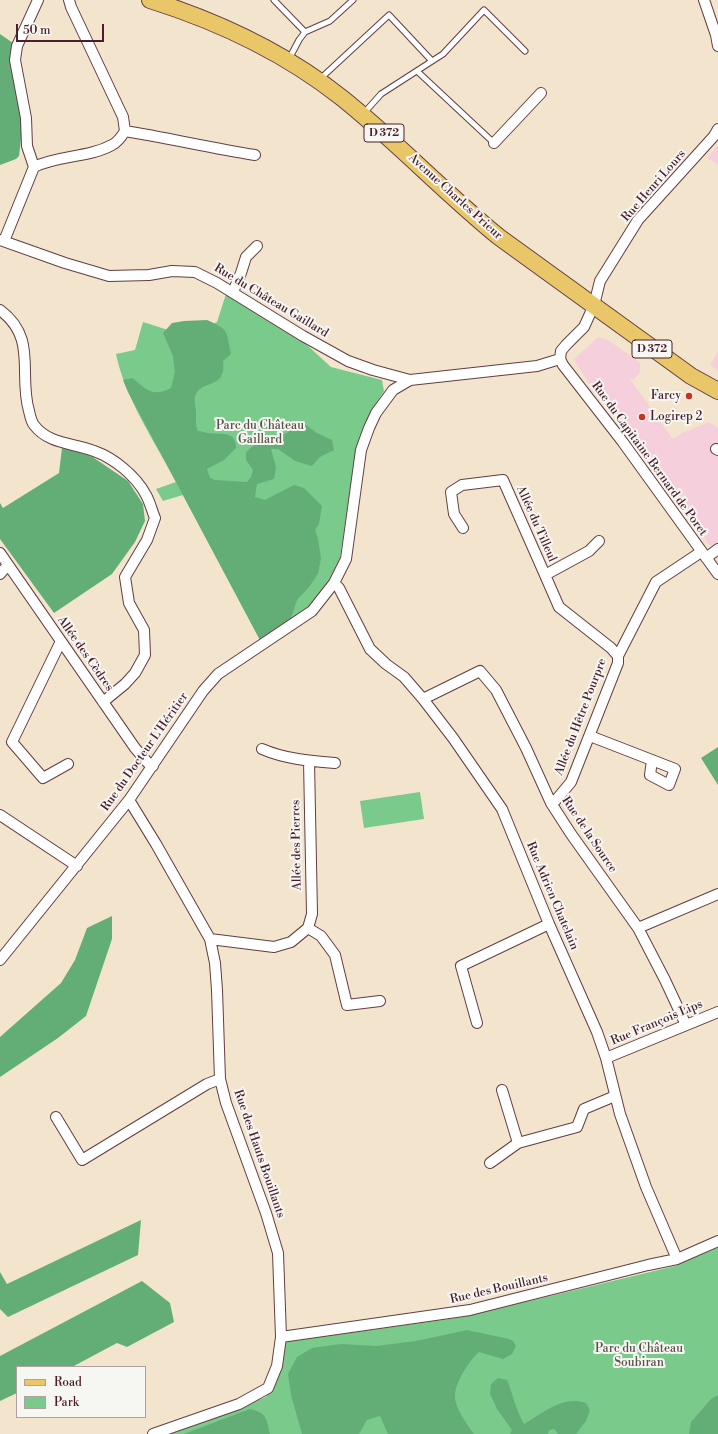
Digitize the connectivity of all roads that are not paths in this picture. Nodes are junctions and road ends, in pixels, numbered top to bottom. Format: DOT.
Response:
graph roads {
  1 [pos="38,0"];
  2 [pos="69,0"];
  3 [pos="150,0"];
  4 [pos="274,0"];
  5 [pos="353,0"];
  6 [pos="704,0"];
  7 [pos="305,32"];
  8 [pos="718,46"];
  9 [pos="526,51"];
  10 [pos="288,61"];
  11 [pos="432,61"];
  12 [pos="417,71"];
  13 [pos="319,81"];
  14 [pos="541,93"];
  15 [pos="362,115"];
  16 [pos="718,129"];
  17 [pos="125,131"];
  18 [pos="494,143"];
  19 [pos="255,155"];
  20 [pos="34,167"];
  21 [pos="2,240"];
  22 [pos="257,246"];
  23 [pos="233,292"];
  24 [pos="594,305"];
  25 [pos="0,310"];
  26 [pos="560,359"];
  27 [pos="390,375"];
  28 [pos="410,380"];
  29 [pos="393,390"];
  30 [pos="718,391"];
  31 [pos="463,528"];
  32 [pos="599,541"];
  33 [pos="718,549"];
  34 [pos="0,553"];
  35 [pos="703,555"];
  36 [pos="8,565"];
  37 [pos="0,574"];
  38 [pos="718,574"];
  39 [pos="545,575"];
  40 [pos="334,583"];
  41 [pos="61,641"];
  42 [pos="618,656"];
  43 [pos="423,699"];
  44 [pos="103,702"];
  45 [pos="590,736"];
  46 [pos="262,748"];
  47 [pos="652,760"];
  48 [pos="309,761"];
  49 [pos="334,762"];
  50 [pos="68,764"];
  51 [pos="153,766"];
  52 [pos="129,800"];
  53 [pos="551,803"];
  54 [pos="0,815"];
  55 [pos="77,866"];
  56 [pos="718,894"];
  57 [pos="549,924"];
  58 [pos="308,928"];
  59 [pos="638,928"];
  60 [pos="210,939"];
  61 [pos="0,960"];
  62 [pos="380,1000"];
  63 [pos="718,1012"];
  64 [pos="477,1023"];
  65 [pos="686,1025"];
  66 [pos="606,1058"];
  67 [pos="220,1079"];
  68 [pos="502,1090"];
  69 [pos="615,1096"];
  70 [pos="56,1117"];
  71 [pos="518,1143"];
  72 [pos="490,1163"];
  73 [pos="718,1241"];
  74 [pos="677,1259"];
  75 [pos="281,1337"];
  76 [pos="153,1434"];
  1 -- 20 [label="street"];
  2 -- 17 [label="street"];
  3 -- 10 [label="main road, Avenue Charles Prieur / D 372"];
  4 -- 7 [label="lane"];
  5 -- 7 [label="lane"];
  6 -- 8 [label="street"];
  7 -- 10 [label="lane"];
  9 -- 11 [label="lane"];
  10 -- 13 [label="main road, Avenue Charles Prieur / D 372"];
  11 -- 12 [label="lane"];
  11 -- 13 [label="lane"];
  12 -- 15 [label="lane"];
  12 -- 18 [label="lane"];
  13 -- 15 [label="main road, Avenue Charles Prieur / D 372"];
  14 -- 18 [label="street"];
  15 -- 24 [label="main road, Avenue Charles Prieur / D 372"];
  16 -- 24 [label="street, Rue Henri Lours"];
  17 -- 19 [label="street"];
  17 -- 20 [label="street"];
  20 -- 21 [label="street"];
  21 -- 23 [label="street, Rue du Château Gaillard"];
  22 -- 23 [label="street"];
  23 -- 27 [label="street, Rue du Château Gaillard"];
  24 -- 26 [label="street, Rue Henri Lours"];
  24 -- 30 [label="main road, D 372"];
  25 -- 44 [label="street"];
  26 -- 28 [label="street"];
  26 -- 35 [label="street, Rue du Capitaine Bernard de Poret"];
  27 -- 28 [label="street, Rue du Château Gaillard"];
  27 -- 29 [label="street"];
  28 -- 29 [label="street"];
  29 -- 40 [label="street, Rue du Docteur L'Héritier"];
  31 -- 39 [label="street, Allée du Tilleul"];
  32 -- 39 [label="street"];
  33 -- 35 [label="street, Allée du Hêtre Pourpre"];
  34 -- 36 [label="street, Allée des Cèdres"];
  35 -- 38 [label="street, Rue du Capitaine Bernard de Poret"];
  35 -- 42 [label="street, Allée du Hêtre Pourpre"];
  36 -- 37 [label="street"];
  36 -- 41 [label="street, Allée des Cèdres"];
  39 -- 42 [label="street, Allée du Hêtre Pourpre"];
  40 -- 43 [label="street, Rue Adrien Chatelain"];
  40 -- 51 [label="street, Rue du Docteur L'Héritier"];
  41 -- 44 [label="street, Allée des Cèdres"];
  41 -- 50 [label="street"];
  42 -- 45 [label="street, Allée du Hêtre Pourpre"];
  43 -- 53 [label="street, Rue de la Source"];
  43 -- 57 [label="street, Rue Adrien Chatelain"];
  44 -- 51 [label="street, Allée des Cèdres"];
  45 -- 47 [label="street"];
  45 -- 53 [label="street, Allée du Hêtre Pourpre"];
  46 -- 48 [label="street"];
  48 -- 49 [label="street"];
  48 -- 58 [label="street, Allée des Pierres"];
  51 -- 52 [label="street, Rue du Docteur L'Héritier"];
  52 -- 55 [label="street, Rue du Docteur L'Héritier"];
  52 -- 60 [label="street, Rue des Hauts Bouillants"];
  53 -- 59 [label="street, Rue de la Source"];
  54 -- 55 [label="street"];
  55 -- 61 [label="street, Rue du Docteur L'Héritier"];
  56 -- 59 [label="street"];
  57 -- 64 [label="street"];
  57 -- 66 [label="street, Rue Adrien Chatelain"];
  58 -- 60 [label="street"];
  58 -- 62 [label="street"];
  59 -- 65 [label="street, Rue de la Source"];
  60 -- 67 [label="street, Rue des Hauts Bouillants"];
  63 -- 65 [label="street, Rue François Lips"];
  65 -- 66 [label="street, Rue François Lips"];
  66 -- 69 [label="street, Rue Adrien Chatelain"];
  67 -- 70 [label="street"];
  67 -- 75 [label="street, Rue des Hauts Bouillants"];
  68 -- 71 [label="street"];
  69 -- 71 [label="street"];
  69 -- 74 [label="street, Rue Adrien Chatelain"];
  71 -- 72 [label="street"];
  73 -- 74 [label="street, Rue des Bouillants"];
  74 -- 75 [label="street, Rue des Bouillants"];
  75 -- 76 [label="street, Rue des Hauts Bouillants"];
}
